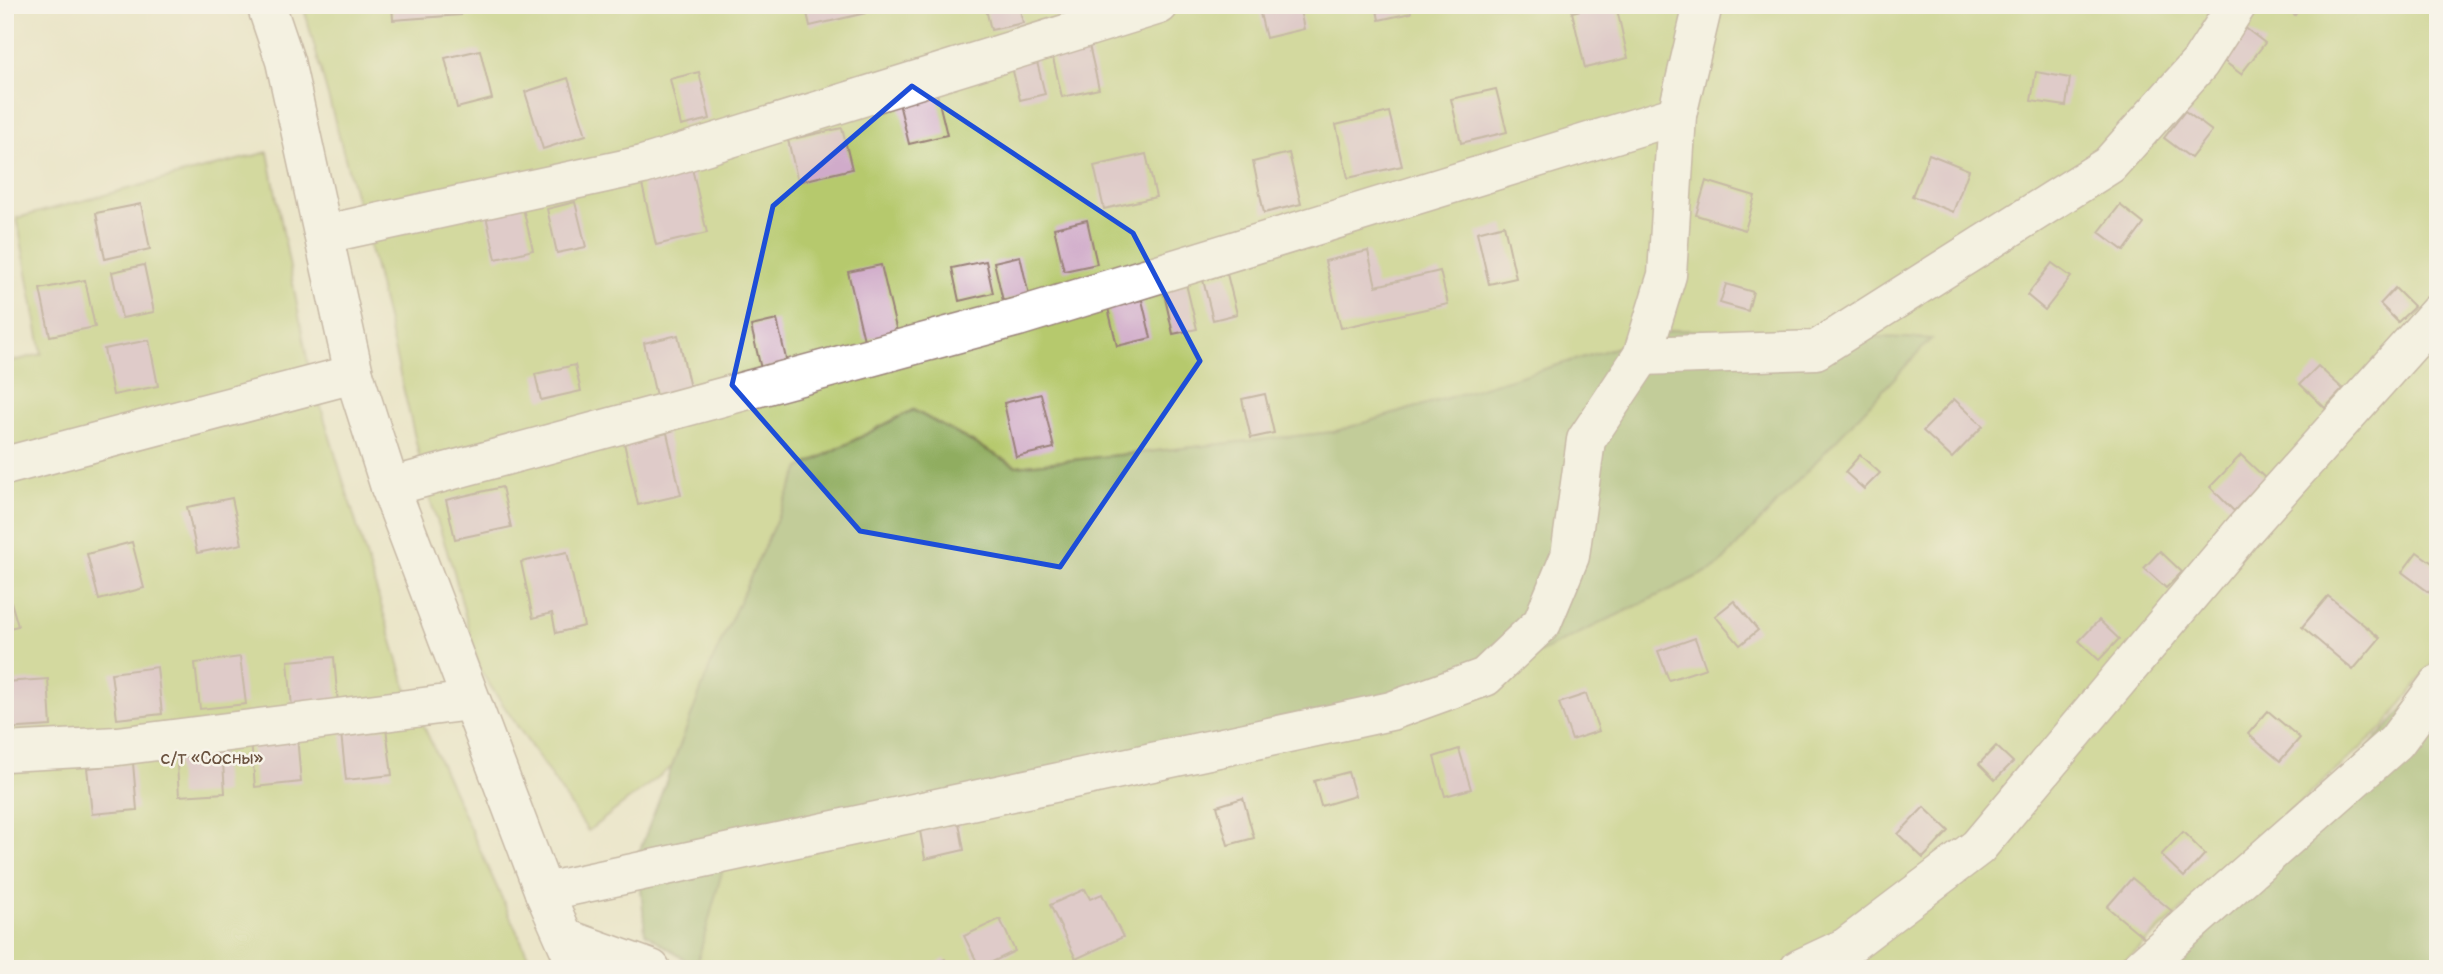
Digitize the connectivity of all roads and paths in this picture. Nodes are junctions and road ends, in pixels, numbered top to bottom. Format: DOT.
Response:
graph roads {
  1 [pos="266,5"];
  2 [pos="1159,5"];
  3 [pos="1703,5"];
  4 [pos="2237,5"];
  5 [pos="1677,115"];
  6 [pos="325,234"];
  7 [pos="2438,313"];
  8 [pos="1642,356"];
  9 [pos="354,374"];
  10 [pos="5,466"];
  11 [pos="390,487"];
  12 [pos="2438,685"];
  13 [pos="470,701"];
  14 [pos="5,752"];
  15 [pos="544,892"];
  16 [pos="571,953"];
  17 [pos="650,969"];
  18 [pos="1799,969"];
  19 [pos="2139,969"];
  1 -- 6 [label="main road"];
  2 -- 6 [label="main road"];
  3 -- 5 [label="main road"];
  4 -- 8 [label="main road"];
  5 -- 8 [label="main road"];
  5 -- 11 [label="main road"];
  6 -- 9 [label="main road"];
  7 -- 18 [label="main road"];
  8 -- 15 [label="main road"];
  9 -- 10 [label="main road"];
  9 -- 11 [label="main road"];
  11 -- 13 [label="main road"];
  12 -- 19 [label="main road"];
  13 -- 14 [label="main road"];
  13 -- 15 [label="main road"];
  15 -- 16 [label="main road"];
  16 -- 17 [label="main road"];
}
